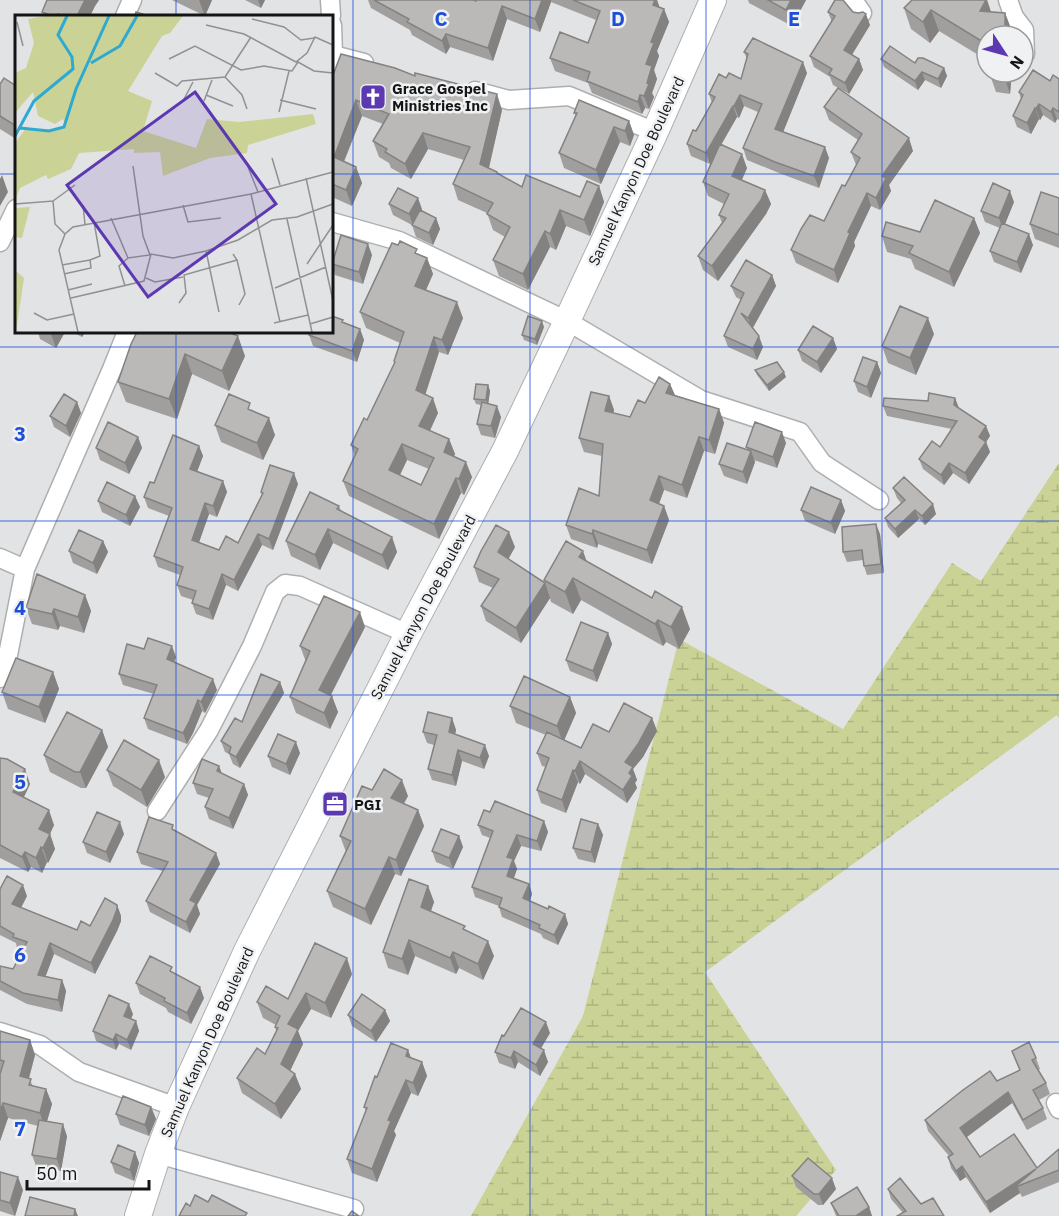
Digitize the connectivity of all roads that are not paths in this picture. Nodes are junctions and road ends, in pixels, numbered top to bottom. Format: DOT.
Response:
graph roads {
  1 [pos="132,0"];
  2 [pos="330,0"];
  3 [pos="1008,0"];
  4 [pos="710,1"];
  5 [pos="125,15"];
  6 [pos="331,15"];
  7 [pos="1019,24"];
  8 [pos="333,58"];
  9 [pos="377,66"];
  10 [pos="454,86"];
  11 [pos="655,132"];
  12 [pos="15,211"];
  13 [pos="333,222"];
  14 [pos="0,242"];
  15 [pos="567,321"];
  16 [pos="127,333"];
  17 [pos="879,500"];
  18 [pos="0,558"];
  19 [pos="25,569"];
  20 [pos="408,634"];
  21 [pos="0,678"];
  22 [pos="157,811"];
  23 [pos="0,1032"];
  24 [pos="176,1107"];
  25 [pos="158,1154"];
  26 [pos="354,1209"];
  27 [pos="138,1216"];
  1 -- 5 [label="street"];
  2 -- 6 [label="street"];
  3 -- 7 [label="street"];
  4 -- 11 [label="street, Samuel Kanyon Doe Boulevard"];
  8 -- 9 [label="street"];
  10 -- 11 [label="street"];
  11 -- 15 [label="street, Samuel Kanyon Doe Boulevard"];
  12 -- 14 [label="street"];
  13 -- 15 [label="street"];
  15 -- 17 [label="street"];
  15 -- 20 [label="street, Samuel Kanyon Doe Boulevard"];
  16 -- 19 [label="street"];
  18 -- 19 [label="street"];
  19 -- 21 [label="street"];
  20 -- 22 [label="street"];
  20 -- 24 [label="street, Samuel Kanyon Doe Boulevard"];
  23 -- 24 [label="street"];
  24 -- 25 [label="street, Samuel Kanyon Doe Boulevard"];
  25 -- 26 [label="street"];
  25 -- 27 [label="street, Samuel Kanyon Doe Boulevard"];
}
